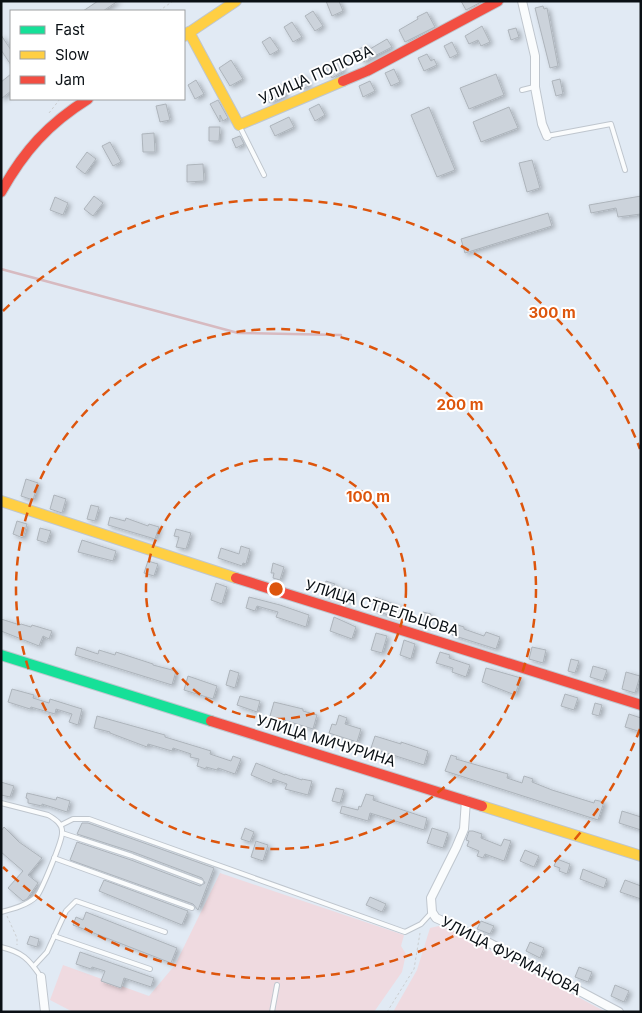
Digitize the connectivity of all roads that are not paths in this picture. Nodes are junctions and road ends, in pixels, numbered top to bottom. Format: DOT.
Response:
graph roads {
  1 [pos="236,1"];
  2 [pos="498,1"];
  3 [pos="522,1"];
  4 [pos="186,34"];
  5 [pos="535,87"];
  6 [pos="522,90"];
  7 [pos="87,100"];
  8 [pos="239,125"];
  9 [pos="547,136"];
  10 [pos="625,170"];
  11 [pos="264,175"];
  12 [pos="1,192"];
  13 [pos="1,501"];
  14 [pos="1,655"];
  15 [pos="641,705"];
  16 [pos="466,800"];
  17 [pos="1,803"];
  18 [pos="60,826"];
  19 [pos="62,833"];
  20 [pos="641,856"];
  21 [pos="54,858"];
  22 [pos="201,882"];
  23 [pos="192,908"];
  24 [pos="3,912"];
  25 [pos="432,912"];
  26 [pos="165,932"];
  27 [pos="54,936"];
  28 [pos="1,947"];
  29 [pos="34,966"];
  30 [pos="150,970"];
  31 [pos="41,976"];
  32 [pos="278,985"];
  33 [pos="45,1012"];
  34 [pos="272,1012"];
  35 [pos="619,1012"];
  1 -- 4 [label="street"];
  2 -- 8 [label="street, УЛИЦА ПОПОВА"];
  3 -- 5 [label="street"];
  4 -- 8 [label="street"];
  5 -- 6 [label="lane"];
  5 -- 9 [label="street"];
  7 -- 12 [label="street"];
  8 -- 11 [label="lane"];
  9 -- 10 [label="lane"];
  13 -- 15 [label="street, УЛИЦА СТРЕЛЬЦОВА"];
  14 -- 16 [label="street, УЛИЦА МИЧУРИНА"];
  16 -- 20 [label="street, УЛИЦА МИЧУРИНА"];
  16 -- 25 [label="street, УЛИЦА ФУРМАНОВА"];
  17 -- 18 [label="lane"];
  18 -- 19 [label="lane"];
  18 -- 25 [label="lane"];
  19 -- 21 [label="lane"];
  19 -- 22 [label="lane"];
  21 -- 23 [label="lane"];
  21 -- 24 [label="lane"];
  25 -- 35 [label="street, УЛИЦА ФУРМАНОВА"];
  26 -- 27 [label="lane"];
  27 -- 29 [label="lane"];
  27 -- 30 [label="lane"];
  28 -- 29 [label="lane"];
  29 -- 31 [label="lane"];
  31 -- 33 [label="street"];
  32 -- 34 [label="lane"];
}
